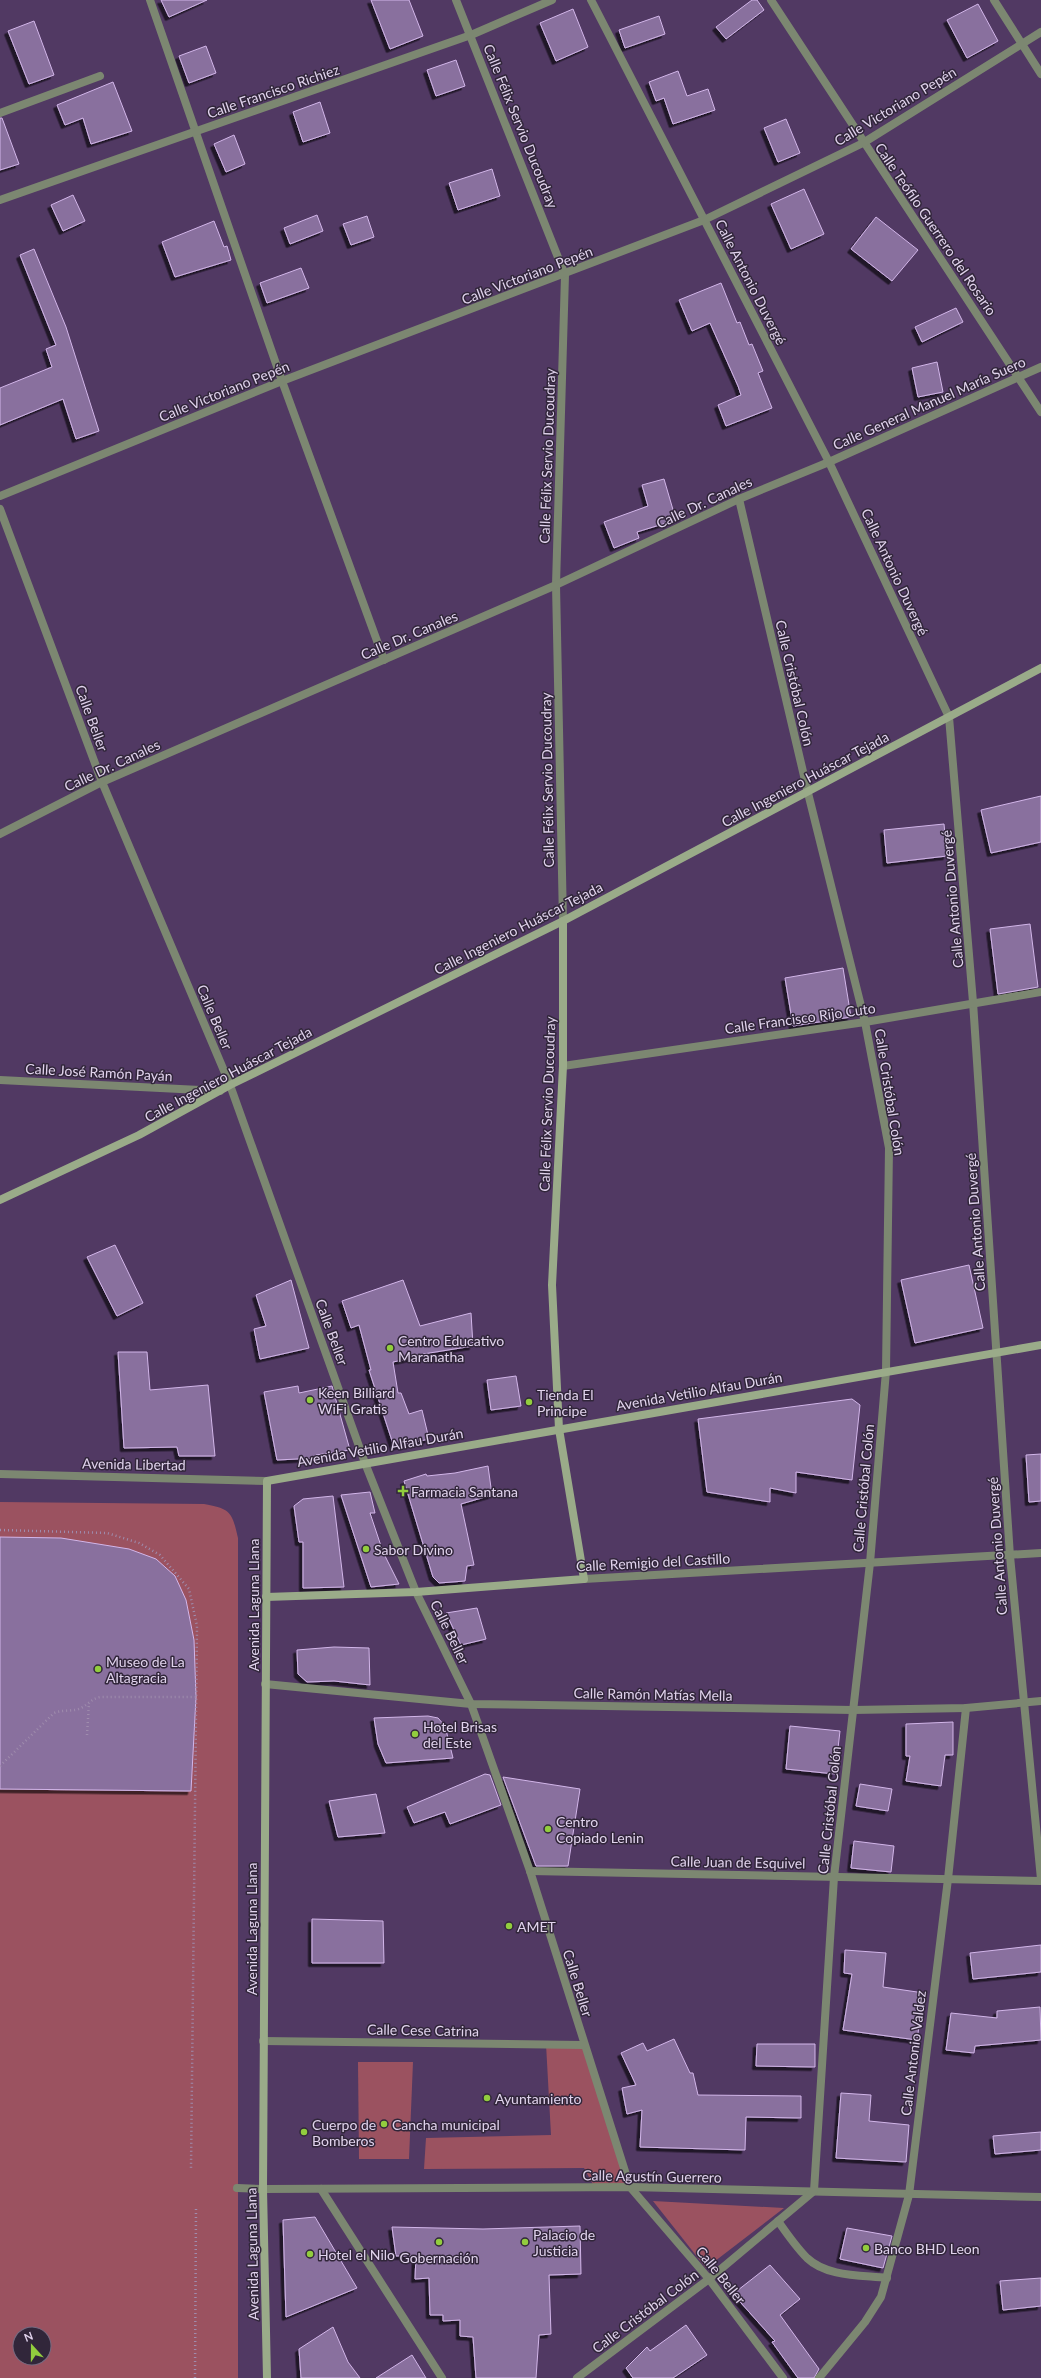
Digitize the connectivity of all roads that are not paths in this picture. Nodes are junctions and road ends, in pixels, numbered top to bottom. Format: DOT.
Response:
graph roads {
  1 [pos="150,0"];
  2 [pos="456,0"];
  3 [pos="552,0"];
  4 [pos="591,0"];
  5 [pos="771,0"];
  6 [pos="994,0"];
  7 [pos="1041,32"];
  8 [pos="471,35"];
  9 [pos="1020,43"];
  10 [pos="1041,74"];
  11 [pos="100,76"];
  12 [pos="0,113"];
  13 [pos="196,131"];
  14 [pos="863,143"];
  15 [pos="0,200"];
  16 [pos="704,220"];
  17 [pos="566,275"];
  18 [pos="1041,367"];
  19 [pos="1019,377"];
  20 [pos="282,381"];
  21 [pos="1041,412"];
  22 [pos="828,462"];
  23 [pos="0,496"];
  24 [pos="739,499"];
  25 [pos="0,509"];
  26 [pos="556,585"];
  27 [pos="384,660"];
  28 [pos="1041,668"];
  29 [pos="949,717"];
  30 [pos="102,782"];
  31 [pos="808,793"];
  32 [pos="0,834"];
  33 [pos="563,921"];
  34 [pos="1041,992"];
  35 [pos="973,1002"];
  36 [pos="865,1022"];
  37 [pos="563,1066"];
  38 [pos="0,1080"];
  39 [pos="230,1085"];
  40 [pos="220,1091"];
  41 [pos="0,1200"];
  42 [pos="1041,1345"];
  43 [pos="997,1353"];
  44 [pos="886,1371"];
  45 [pos="559,1429"];
  46 [pos="365,1463"];
  47 [pos="0,1474"];
  48 [pos="267,1481"];
  49 [pos="1041,1553"];
  50 [pos="1010,1556"];
  51 [pos="870,1563"];
  52 [pos="584,1579"];
  53 [pos="416,1592"];
  54 [pos="266,1597"];
  55 [pos="265,1684"];
  56 [pos="1041,1701"];
  57 [pos="1023,1703"];
  58 [pos="471,1704"];
  59 [pos="966,1708"];
  60 [pos="853,1710"];
  61 [pos="530,1871"];
  62 [pos="834,1877"];
  63 [pos="948,1879"];
  64 [pos="1041,1880"];
  65 [pos="263,2040"];
  66 [pos="583,2045"];
  67 [pos="630,2187"];
  68 [pos="237,2188"];
  69 [pos="263,2189"];
  70 [pos="321,2189"];
  71 [pos="814,2192"];
  72 [pos="909,2195"];
  73 [pos="1041,2197"];
  74 [pos="778,2221"];
  75 [pos="887,2278"];
  76 [pos="710,2279"];
  77 [pos="267,2378"];
  78 [pos="442,2378"];
  79 [pos="577,2378"];
  80 [pos="783,2378"];
  81 [pos="819,2378"];
  1 -- 13 [label="street"];
  2 -- 8 [label="street, Calle Félix Servio Ducoudray"];
  3 -- 8 [label="street, Calle Francisco Richiez"];
  4 -- 16 [label="street, Calle Antonio Duvergé"];
  5 -- 14 [label="street, Calle Teófilo Guerrero del Rosario"];
  6 -- 9 [label="street"];
  7 -- 9 [label="street, Calle Victoriano Pepén"];
  8 -- 13 [label="street, Calle Francisco Richiez"];
  8 -- 17 [label="street, Calle Félix Servio Ducoudray"];
  9 -- 10 [label="street"];
  9 -- 14 [label="street, Calle Victoriano Pepén"];
  11 -- 12 [label="street"];
  13 -- 15 [label="street, Calle Francisco Richiez"];
  13 -- 20 [label="street"];
  14 -- 16 [label="street, Calle Victoriano Pepén"];
  14 -- 19 [label="street, Calle Teófilo Guerrero del Rosario"];
  16 -- 17 [label="street, Calle Victoriano Pepén"];
  16 -- 22 [label="street, Calle Antonio Duvergé"];
  17 -- 20 [label="street, Calle Victoriano Pepén"];
  17 -- 26 [label="street, Calle Félix Servio Ducoudray"];
  18 -- 19 [label="street, Calle General Manuel María Suero"];
  19 -- 21 [label="street, Calle Teófilo Guerrero del Rosario"];
  19 -- 22 [label="street, Calle General Manuel María Suero"];
  20 -- 23 [label="street, Calle Victoriano Pepén"];
  20 -- 27 [label="street"];
  22 -- 24 [label="street, Calle Dr. Canales"];
  22 -- 29 [label="street, Calle Antonio Duvergé"];
  24 -- 26 [label="street, Calle Dr. Canales"];
  24 -- 31 [label="street, Calle Cristóbal Colón"];
  25 -- 30 [label="street, Calle Beller"];
  26 -- 27 [label="street, Calle Dr. Canales"];
  26 -- 33 [label="street, Calle Félix Servio Ducoudray"];
  27 -- 30 [label="street, Calle Dr. Canales"];
  28 -- 29 [label="main road, Calle Ingeniero Huáscar Tejada"];
  29 -- 31 [label="main road, Calle Ingeniero Huáscar Tejada"];
  29 -- 35 [label="street, Calle Antonio Duvergé"];
  30 -- 32 [label="street, Calle Dr. Canales"];
  30 -- 39 [label="street, Calle Beller"];
  31 -- 33 [label="main road, Calle Ingeniero Huáscar Tejada"];
  31 -- 36 [label="street, Calle Cristóbal Colón"];
  33 -- 37 [label="main road, Calle Félix Servio Ducoudray"];
  33 -- 39 [label="main road, Calle Ingeniero Huáscar Tejada"];
  34 -- 35 [label="street, Calle Francisco Rijo Cuto"];
  35 -- 36 [label="street, Calle Francisco Rijo Cuto"];
  35 -- 43 [label="street, Calle Antonio Duvergé"];
  36 -- 37 [label="street, Calle Francisco Rijo Cuto"];
  36 -- 44 [label="street, Calle Cristóbal Colón"];
  37 -- 45 [label="main road, Calle Félix Servio Ducoudray"];
  38 -- 40 [label="street, Calle José Ramón Payán"];
  39 -- 40 [label="main road, Calle Ingeniero Huáscar Tejada"];
  39 -- 46 [label="street, Calle Beller"];
  40 -- 41 [label="main road, Calle Ingeniero Huáscar Tejada"];
  42 -- 43 [label="main road, Avenida Vetilio Alfau Durán"];
  43 -- 44 [label="main road, Avenida Vetilio Alfau Durán"];
  43 -- 50 [label="street, Calle Antonio Duvergé"];
  44 -- 45 [label="main road, Avenida Vetilio Alfau Durán"];
  44 -- 51 [label="street, Calle Cristóbal Colón"];
  45 -- 46 [label="main road, Avenida Vetilio Alfau Durán"];
  45 -- 52 [label="main road, Calle Félix Servio Ducoudray"];
  46 -- 48 [label="main road, Avenida Vetilio Alfau Durán"];
  46 -- 53 [label="street, Calle Beller"];
  47 -- 48 [label="street, Avenida Libertad"];
  48 -- 54 [label="main road, Avenida Laguna Llana"];
  49 -- 50 [label="street, Calle Remigio del Castillo"];
  50 -- 51 [label="street, Calle Remigio del Castillo"];
  50 -- 57 [label="street, Calle Antonio Duvergé"];
  51 -- 52 [label="street, Calle Remigio del Castillo"];
  51 -- 60 [label="street, Calle Cristóbal Colón"];
  52 -- 53 [label="main road, Calle Remigio del Castillo"];
  53 -- 54 [label="main road, Calle Remigio del Castillo"];
  53 -- 58 [label="street, Calle Beller"];
  54 -- 55 [label="main road, Avenida Laguna Llana"];
  55 -- 58 [label="street, Calle Ramón Matías Mella"];
  55 -- 65 [label="main road, Avenida Laguna Llana"];
  56 -- 57 [label="street, Calle Ramón Matías Mella"];
  57 -- 59 [label="street, Calle Ramón Matías Mella"];
  57 -- 64 [label="street, Calle Antonio Duvergé"];
  58 -- 60 [label="street, Calle Ramón Matías Mella"];
  58 -- 61 [label="street, Calle Beller"];
  59 -- 60 [label="street, Calle Ramón Matías Mella"];
  59 -- 63 [label="street, Calle Antonio Valdez"];
  60 -- 62 [label="street, Calle Cristóbal Colón"];
  61 -- 62 [label="street, Calle Juan de Esquivel"];
  61 -- 66 [label="street, Calle Beller"];
  62 -- 63 [label="street, Calle Juan de Esquivel"];
  62 -- 71 [label="street, Calle Cristóbal Colón"];
  63 -- 64 [label="street, Calle Juan de Esquivel"];
  63 -- 72 [label="street, Calle Antonio Valdez"];
  65 -- 66 [label="street, Calle Cese Catrina"];
  65 -- 69 [label="main road, Avenida Laguna Llana"];
  66 -- 67 [label="street, Calle Beller"];
  67 -- 70 [label="street, Calle Agustín Guerrero"];
  67 -- 71 [label="street, Calle Agustín Guerrero"];
  67 -- 76 [label="street, Calle Beller"];
  68 -- 69 [label="street, Calle Agustín Guerrero"];
  69 -- 70 [label="street, Calle Agustín Guerrero"];
  69 -- 77 [label="main road, Avenida Laguna Llana"];
  70 -- 78 [label="street"];
  71 -- 72 [label="street, Calle Agustín Guerrero"];
  71 -- 74 [label="street, Calle Cristóbal Colón"];
  72 -- 73 [label="street, Calle Agustín Guerrero"];
  72 -- 75 [label="street, Calle Antonio Valdez"];
  74 -- 75 [label="street"];
  74 -- 76 [label="street, Calle Cristóbal Colón"];
  75 -- 81 [label="street, Calle Antonio Valdez"];
  76 -- 79 [label="street, Calle Cristóbal Colón"];
  76 -- 80 [label="street, Calle Beller"];
}
